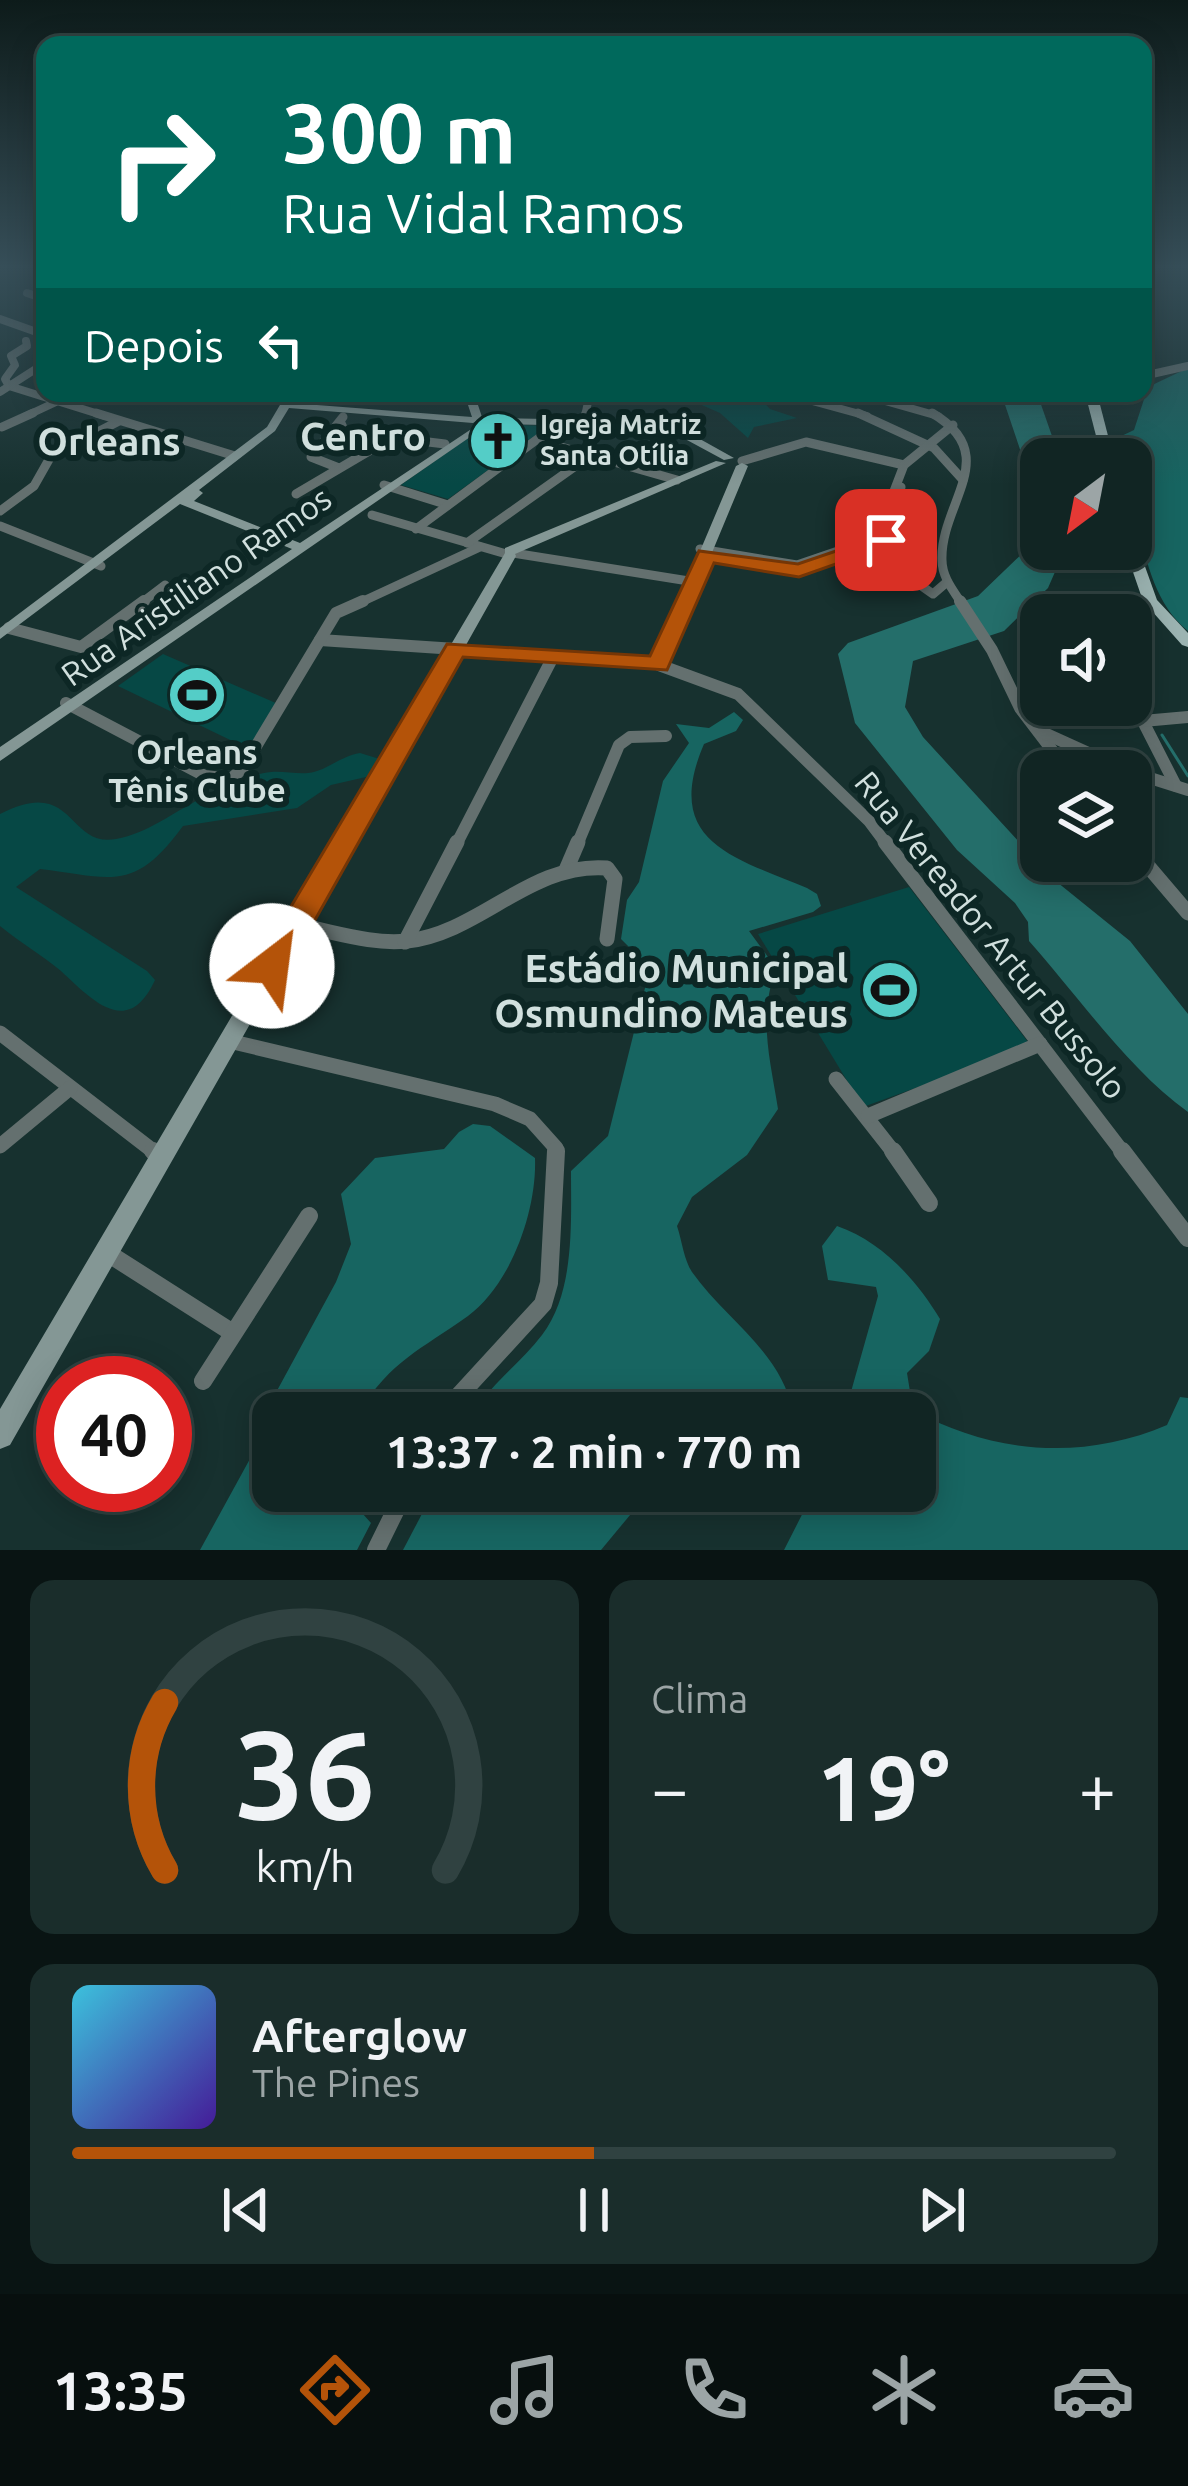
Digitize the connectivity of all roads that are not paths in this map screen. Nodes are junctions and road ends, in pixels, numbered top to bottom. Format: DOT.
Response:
graph roads {
  1 [pos="29,340"];
  2 [pos="1188,366"];
  3 [pos="36,369"];
  4 [pos="1152,374"];
  5 [pos="27,375"];
  6 [pos="36,376"];
  7 [pos="4,389"];
  8 [pos="36,396"];
  9 [pos="55,402"];
  10 [pos="60,402"];
  11 [pos="292,402"];
  12 [pos="299,402"];
  13 [pos="476,402"];
  14 [pos="588,402"];
  15 [pos="815,402"];
  16 [pos="888,402"];
  17 [pos="1093,402"];
  18 [pos="344,417"];
  19 [pos="481,420"];
  20 [pos="120,421"];
  21 [pos="562,422"];
  22 [pos="584,422"];
  23 [pos="952,425"];
  24 [pos="2,427"];
  25 [pos="274,430"];
  26 [pos="1103,438"];
  27 [pos="962,439"];
  28 [pos="537,440"];
  29 [pos="934,440"];
  30 [pos="445,444"];
  31 [pos="369,451"];
  32 [pos="591,455"];
  33 [pos="235,457"];
  34 [pos="734,463"];
  35 [pos="339,468"];
  36 [pos="903,469"];
  37 [pos="676,481"];
  38 [pos="963,481"];
  39 [pos="387,486"];
  40 [pos="296,494"];
  41 [pos="183,504"];
  42 [pos="448,506"];
  43 [pos="364,508"];
  44 [pos="0,511"];
  45 [pos="0,526"];
  46 [pos="416,529"];
  47 [pos="474,545"];
  48 [pos="297,546"];
  49 [pos="703,552"];
  50 [pos="509,553"];
  51 [pos="883,559"];
  52 [pos="97,565"];
  53 [pos="1139,570"];
  54 [pos="690,581"];
  55 [pos="165,585"];
  56 [pos="948,585"];
  57 [pos="7,634"];
  58 [pos="320,640"];
  59 [pos="1188,642"];
  60 [pos="456,649"];
  61 [pos="554,656"];
  62 [pos="654,663"];
  63 [pos="1020,703"];
  64 [pos="68,705"];
  65 [pos="1188,717"];
  66 [pos="1152,720"];
  67 [pos="1033,726"];
  68 [pos="1036,726"];
  69 [pos="1146,726"];
  70 [pos="666,736"];
  71 [pos="5,748"];
  72 [pos="1052,750"];
  73 [pos="1078,750"];
  74 [pos="1152,778"];
  75 [pos="1182,788"];
  76 [pos="566,870"];
  77 [pos="1152,870"];
  78 [pos="1188,913"];
  79 [pos="296,925"];
  80 [pos="607,939"];
  81 [pos="405,942"];
  82 [pos="0,1034"];
  83 [pos="229,1041"];
  84 [pos="1040,1044"];
  85 [pos="836,1079"];
  86 [pos="70,1088"];
  87 [pos="868,1116"];
  88 [pos="0,1146"];
  89 [pos="162,1158"];
  90 [pos="929,1203"];
  91 [pos="309,1216"];
  92 [pos="1188,1238"];
  93 [pos="106,1252"];
  94 [pos="233,1333"];
  95 [pos="203,1381"];
  96 [pos="462,1392"];
  97 [pos="0,1435"];
  98 [pos="395,1512"];
  99 [pos="376,1550"];
  1 -- 7 [label="street"];
  2 -- 4 [label="street"];
  3 -- 5 [label="street"];
  5 -- 6 [label="street"];
  5 -- 7 [label="street"];
  7 -- 8 [label="street"];
  9 -- 24 [label="street"];
  10 -- 20 [label="street"];
  11 -- 25 [label="street"];
  12 -- 18 [label="street"];
  13 -- 19 [label="street"];
  14 -- 22 [label="street"];
  15 -- 29 [label="street"];
  16 -- 23 [label="street"];
  17 -- 26 [label="main road"];
  18 -- 19 [label="street"];
  18 -- 30 [label="street"];
  18 -- 35 [label="street"];
  19 -- 21 [label="street"];
  19 -- 30 [label="street, Rua Aristiliano Ramos"];
  19 -- 39 [label="street, Rua Aristiliano Ramos"];
  20 -- 33 [label="street"];
  20 -- 44 [label="street"];
  21 -- 22 [label="street"];
  21 -- 28 [label="street"];
  22 -- 34 [label="street"];
  23 -- 27 [label="street"];
  23 -- 29 [label="street"];
  25 -- 33 [label="street"];
  25 -- 41 [label="street"];
  27 -- 29 [label="street"];
  27 -- 38 [label="street"];
  28 -- 32 [label="street"];
  28 -- 42 [label="street"];
  29 -- 36 [label="street"];
  29 -- 38 [label="street"];
  30 -- 39 [label="street, Rua Aristiliano Ramos"];
  31 -- 35 [label="street"];
  32 -- 37 [label="street"];
  32 -- 47 [label="street"];
  33 -- 41 [label="street"];
  34 -- 36 [label="street"];
  34 -- 37 [label="street"];
  34 -- 49 [label="street"];
  35 -- 40 [label="street"];
  36 -- 49 [label="street"];
  37 -- 50 [label="street"];
  38 -- 56 [label="street"];
  39 -- 42 [label="street"];
  39 -- 43 [label="street, Rua Aristiliano Ramos"];
  41 -- 48 [label="street"];
  41 -- 52 [label="street"];
  42 -- 46 [label="street"];
  43 -- 46 [label="street"];
  43 -- 48 [label="street, Rua Aristiliano Ramos"];
  45 -- 52 [label="street"];
  46 -- 47 [label="street"];
  47 -- 50 [label="street"];
  47 -- 58 [label="street"];
  48 -- 64 [label="street, Rua Aristiliano Ramos"];
  49 -- 54 [label="street"];
  50 -- 54 [label="street"];
  50 -- 60 [label="street"];
  51 -- 56 [label="street"];
  52 -- 57 [label="street"];
  53 -- 59 [label="main road"];
  54 -- 62 [label="street"];
  55 -- 57 [label="street"];
  56 -- 63 [label="street"];
  58 -- 60 [label="street"];
  58 -- 64 [label="street"];
  60 -- 61 [label="street"];
  60 -- 79 [label="street"];
  61 -- 62 [label="street"];
  61 -- 81 [label="street"];
  62 -- 84 [label="street, Rua Vereador Artur Bussolo"];
  64 -- 71 [label="street, Rua Aristiliano Ramos"];
  65 -- 66 [label="street"];
  67 -- 72 [label="street"];
  68 -- 73 [label="street"];
  69 -- 75 [label="street"];
  70 -- 76 [label="street"];
  74 -- 75 [label="street"];
  76 -- 80 [label="street"];
  76 -- 81 [label="street"];
  77 -- 78 [label="street"];
  79 -- 81 [label="street"];
  79 -- 83 [label="street"];
  82 -- 86 [label="street"];
  83 -- 89 [label="street"];
  83 -- 96 [label="street"];
  84 -- 87 [label="street"];
  84 -- 92 [label="street, Rua Vereador Artur Bussolo"];
  85 -- 87 [label="street"];
  86 -- 88 [label="street"];
  86 -- 89 [label="street"];
  87 -- 90 [label="street"];
  89 -- 93 [label="street"];
  91 -- 94 [label="street"];
  93 -- 94 [label="street"];
  93 -- 97 [label="street"];
  94 -- 95 [label="street"];
  98 -- 99 [label="street"];
}
